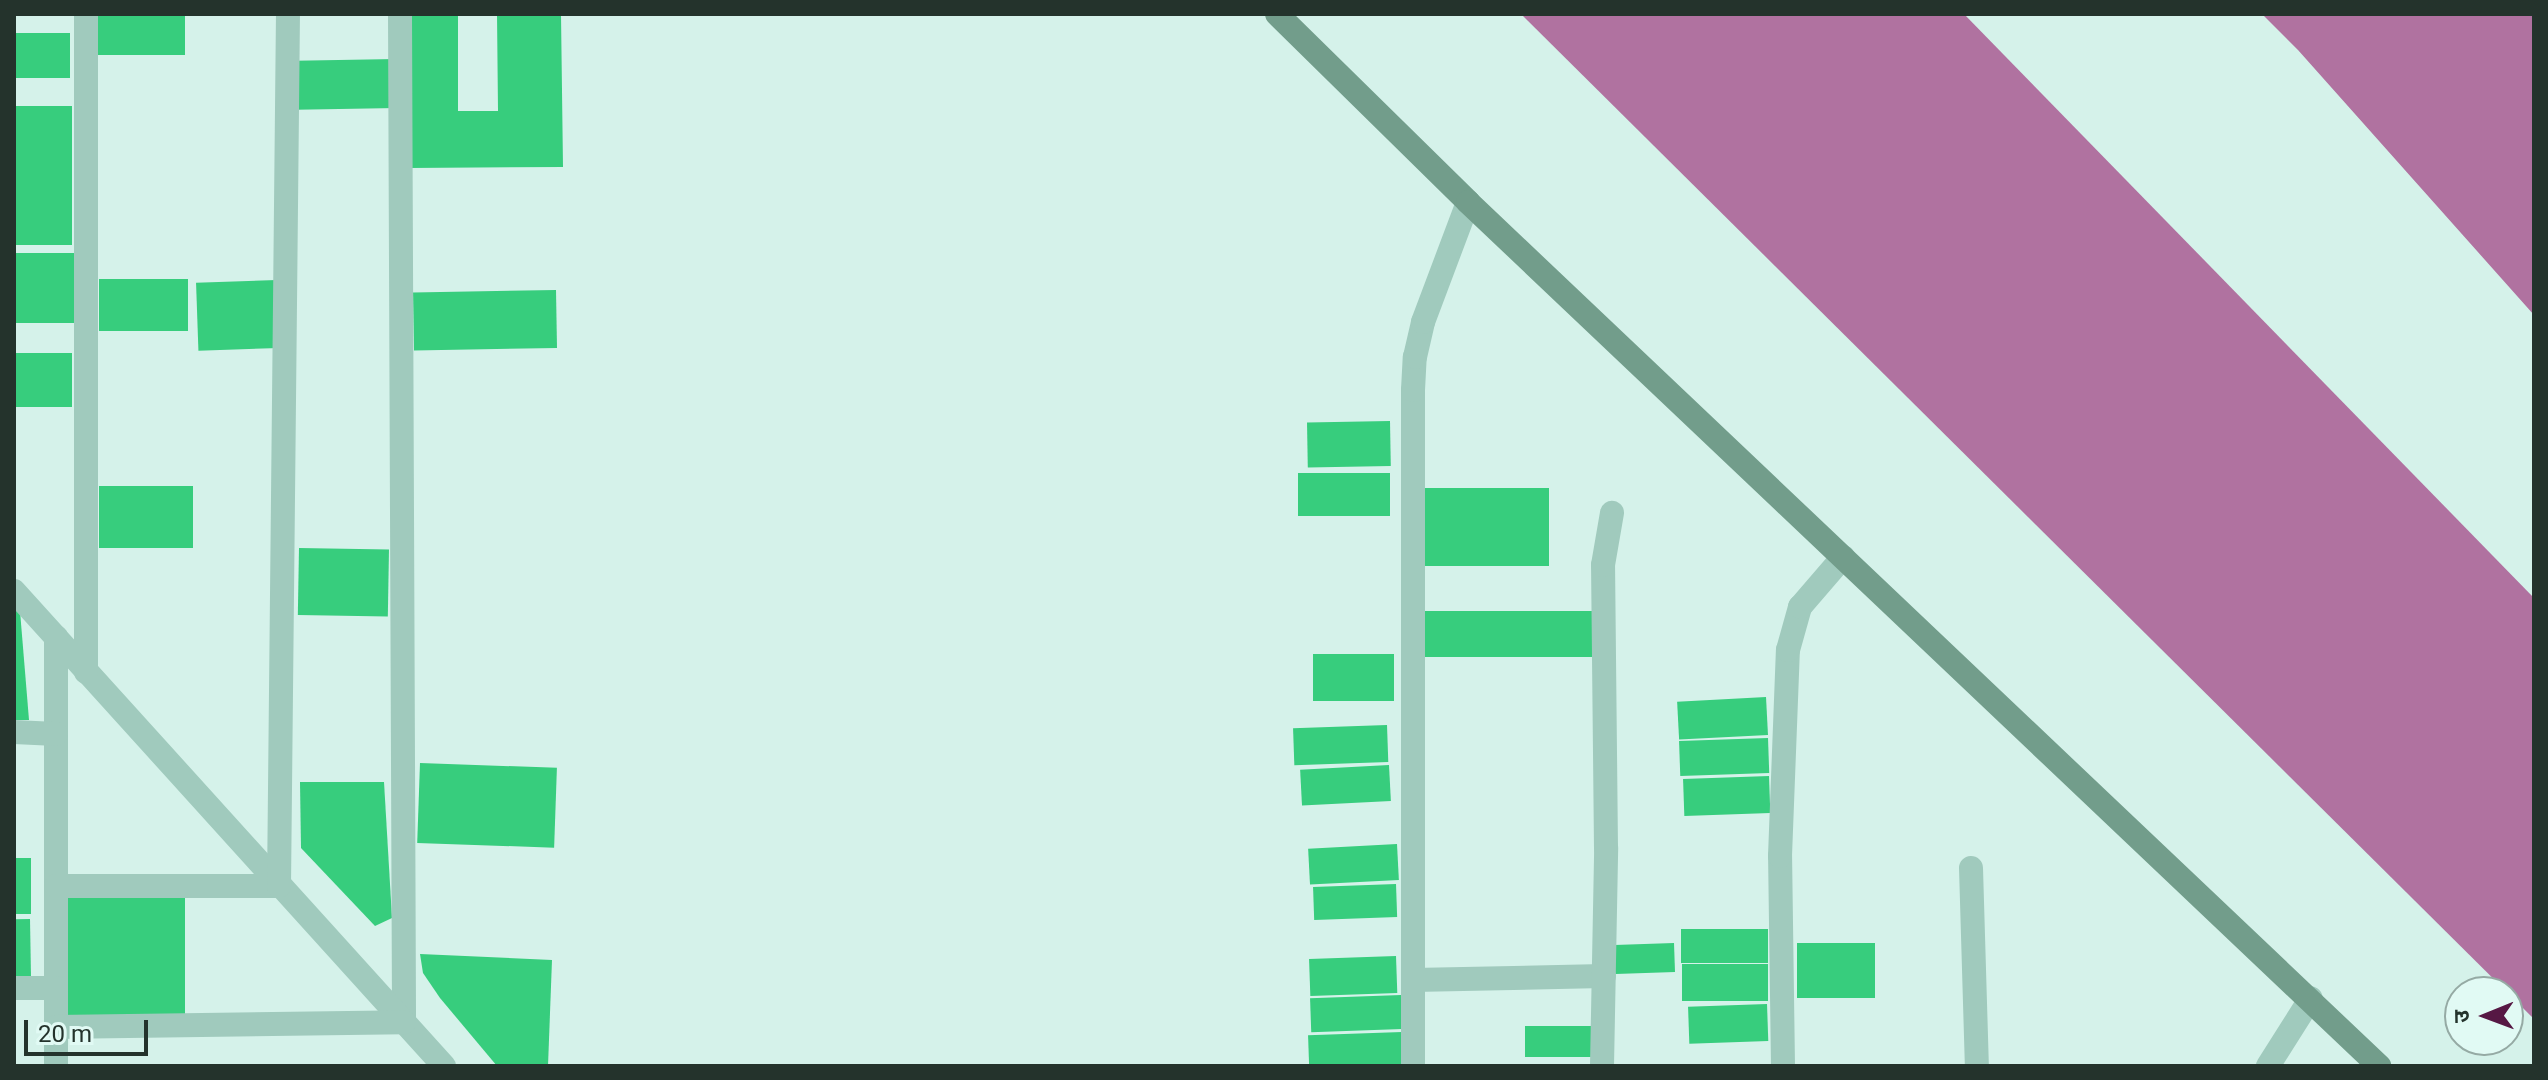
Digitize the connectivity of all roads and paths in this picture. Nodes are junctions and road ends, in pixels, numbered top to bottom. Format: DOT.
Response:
graph roads {
  1 [pos="86,14"];
  2 [pos="288,14"];
  3 [pos="400,14"];
  4 [pos="1277,14"];
  5 [pos="1468,202"];
  6 [pos="1612,513"];
  7 [pos="1843,557"];
  8 [pos="14,591"];
  9 [pos="56,637"];
  10 [pos="86,672"];
  11 [pos="14,732"];
  12 [pos="56,734"];
  13 [pos="1971,868"];
  14 [pos="56,886"];
  15 [pos="279,886"];
  16 [pos="1604,976"];
  17 [pos="1413,980"];
  18 [pos="14,988"];
  19 [pos="56,988"];
  20 [pos="2311,998"];
  21 [pos="404,1022"];
  22 [pos="56,1027"];
  23 [pos="56,1066"];
  24 [pos="444,1066"];
  25 [pos="1413,1066"];
  26 [pos="1602,1066"];
  27 [pos="1783,1066"];
  28 [pos="1977,1066"];
  29 [pos="2268,1066"];
  30 [pos="2379,1066"];
  1 -- 10 [label="street"];
  2 -- 15 [label="street"];
  3 -- 21 [label="street"];
  4 -- 5 [label="street"];
  5 -- 7 [label="street"];
  5 -- 17 [label="street"];
  6 -- 16 [label="street"];
  7 -- 20 [label="street"];
  7 -- 27 [label="street"];
  8 -- 9 [label="street"];
  9 -- 10 [label="street"];
  9 -- 12 [label="street"];
  10 -- 15 [label="street"];
  11 -- 12 [label="street"];
  12 -- 14 [label="street"];
  13 -- 28 [label="street"];
  14 -- 15 [label="street"];
  14 -- 19 [label="street"];
  15 -- 21 [label="street"];
  16 -- 17 [label="street"];
  16 -- 26 [label="street"];
  17 -- 25 [label="street"];
  18 -- 19 [label="street"];
  19 -- 22 [label="street"];
  20 -- 29 [label="street"];
  20 -- 30 [label="street"];
  21 -- 22 [label="street"];
  21 -- 24 [label="street"];
  22 -- 23 [label="street"];
}
